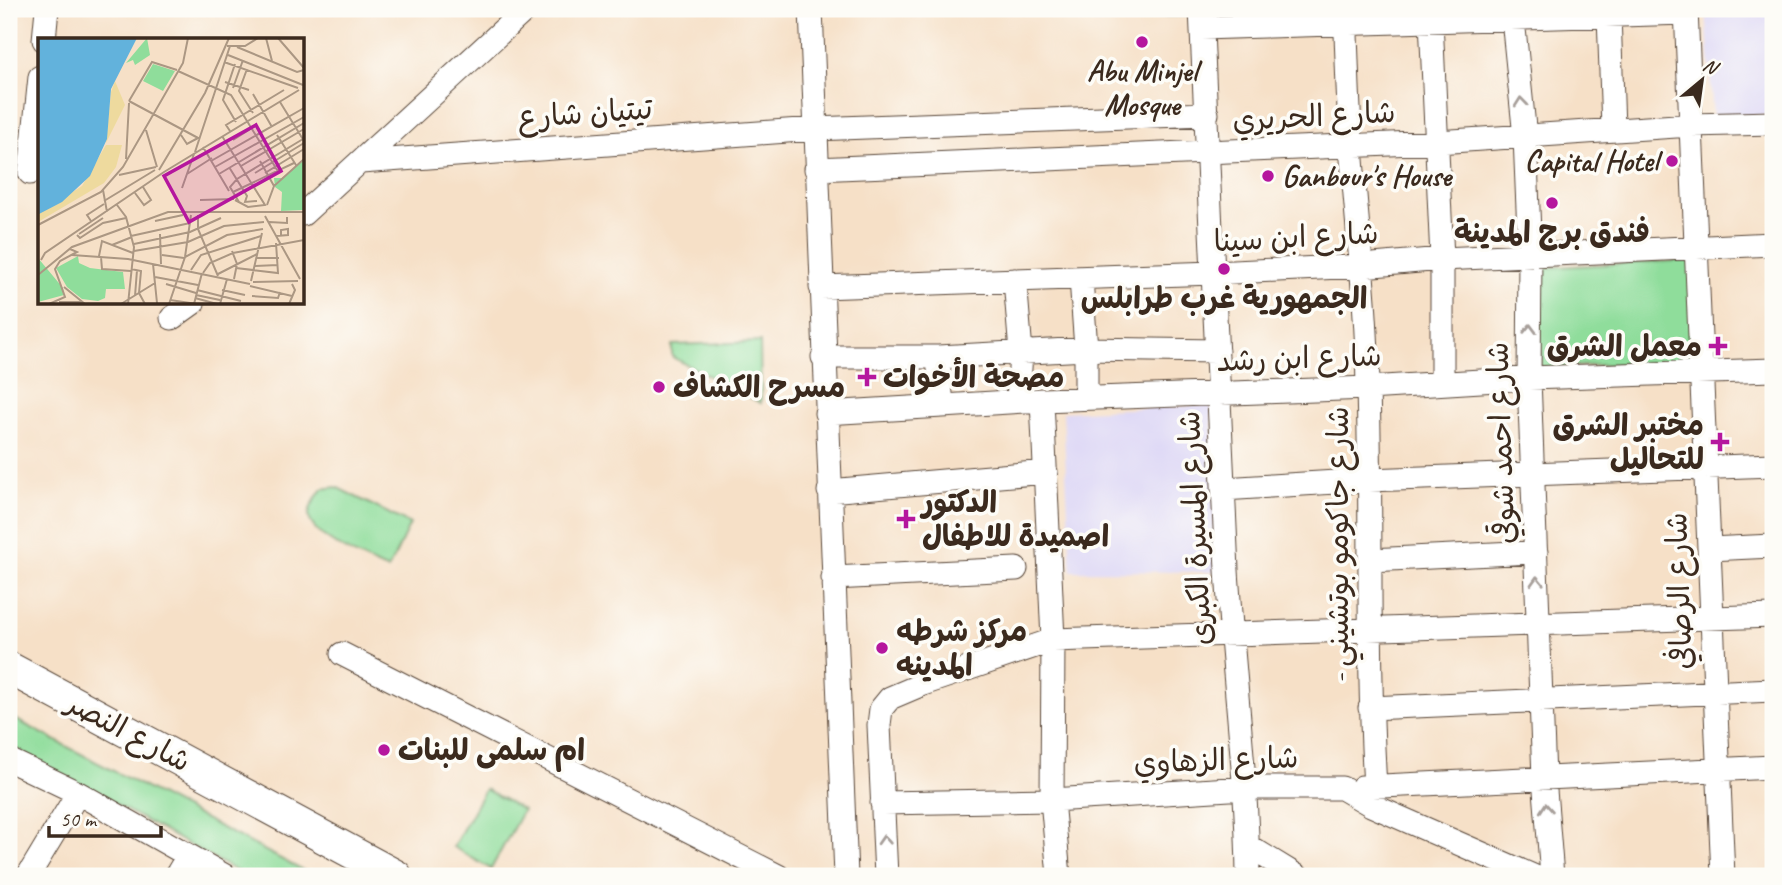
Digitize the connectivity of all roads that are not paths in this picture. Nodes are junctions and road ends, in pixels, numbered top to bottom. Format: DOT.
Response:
graph roads {
  1 [pos="47,9"];
  2 [pos="526,9"];
  3 [pos="811,9"];
  4 [pos="1686,11"];
  5 [pos="1512,14"];
  6 [pos="1609,14"];
  7 [pos="1345,16"];
  8 [pos="1202,18"];
  9 [pos="1431,20"];
  10 [pos="44,38"];
  11 [pos="38,96"];
  12 [pos="1207,114"];
  13 [pos="1773,123"];
  14 [pos="1691,125"];
  15 [pos="814,129"];
  16 [pos="1613,129"];
  17 [pos="1525,137"];
  18 [pos="1437,142"];
  19 [pos="1351,146"];
  20 [pos="1208,152"];
  21 [pos="360,162"];
  22 [pos="816,169"];
  23 [pos="30,173"];
  24 [pos="304,213"];
  25 [pos="1773,244"];
  26 [pos="1696,247"];
  27 [pos="1530,257"];
  28 [pos="1442,259"];
  29 [pos="1362,266"];
  30 [pos="1213,273"];
  31 [pos="1081,278"];
  32 [pos="1015,280"];
  33 [pos="821,288"];
  34 [pos="192,304"];
  35 [pos="172,318"];
  36 [pos="1086,349"];
  37 [pos="1217,351"];
  38 [pos="1021,352"];
  39 [pos="823,357"];
  40 [pos="938,357"];
  41 [pos="1773,370"];
  42 [pos="1701,372"];
  43 [pos="1529,379"];
  44 [pos="1442,383"];
  45 [pos="1368,388"];
  46 [pos="1218,392"];
  47 [pos="1086,398"];
  48 [pos="1042,400"];
  49 [pos="1018,401"];
  50 [pos="943,406"];
  51 [pos="826,413"];
  52 [pos="1773,465"];
  53 [pos="1705,468"];
  54 [pos="1046,472"];
  55 [pos="1533,473"];
  56 [pos="1369,480"];
  57 [pos="1223,489"];
  58 [pos="830,491"];
  59 [pos="1773,546"];
  60 [pos="1709,549"];
  61 [pos="1536,552"];
  62 [pos="1370,560"];
  63 [pos="1016,569"];
  64 [pos="834,578"];
  65 [pos="1773,616"];
  66 [pos="1712,618"];
  67 [pos="1538,625"];
  68 [pos="1369,630"];
  69 [pos="1231,635"];
  70 [pos="1053,640"];
  71 [pos="342,654"];
  72 [pos="9,668"];
  73 [pos="9,689"];
  74 [pos="1773,690"];
  75 [pos="1715,691"];
  76 [pos="1541,699"];
  77 [pos="1370,708"];
  78 [pos="9,760"];
  79 [pos="1773,767"];
  80 [pos="1718,770"];
  81 [pos="1544,778"];
  82 [pos="1376,787"];
  83 [pos="1245,788"];
  84 [pos="1342,789"];
  85 [pos="78,793"];
  86 [pos="1052,800"];
  87 [pos="882,803"];
  88 [pos="1248,846"];
  89 [pos="188,856"];
  90 [pos="28,876"];
  91 [pos="177,876"];
  92 [pos="225,876"];
  93 [pos="365,876"];
  94 [pos="396,876"];
  95 [pos="778,876"];
  96 [pos="846,876"];
  97 [pos="886,876"];
  98 [pos="1059,876"];
  99 [pos="1248,876"];
  100 [pos="1297,876"];
  101 [pos="1533,876"];
  102 [pos="1552,876"];
  103 [pos="1723,876"];
  1 -- 10 [label="street"];
  2 -- 21 [label="street"];
  3 -- 15 [label="street"];
  4 -- 6 [label="street"];
  4 -- 14 [label="street, شارع الرصافي"];
  5 -- 6 [label="street"];
  5 -- 9 [label="street"];
  17 -- 5 [label="street, شارع احمد شوقي, one-way"];
  6 -- 16 [label="street"];
  7 -- 8 [label="street"];
  7 -- 9 [label="street"];
  7 -- 19 [label="street, - شارع جاكومو بوتشيني"];
  8 -- 12 [label="street, شارع المسيرة الكبرى"];
  9 -- 18 [label="street"];
  11 -- 23 [label="street"];
  12 -- 15 [label="street, تيتيان شارع"];
  12 -- 20 [label="street, شارع المسيرة الكبرى"];
  13 -- 14 [label="street, شارع الحريري"];
  14 -- 16 [label="street, شارع الحريري"];
  14 -- 26 [label="street, شارع الرصافي"];
  15 -- 21 [label="street, تيتيان شارع"];
  15 -- 22 [label="street"];
  16 -- 17 [label="street, شارع الحريري"];
  17 -- 18 [label="street, شارع الحريري"];
  17 -- 27 [label="street, شارع احمد شوقي"];
  18 -- 19 [label="street, شارع الحريري"];
  18 -- 28 [label="street"];
  19 -- 20 [label="street, شارع الحريري"];
  19 -- 29 [label="street, - شارع جاكومو بوتشيني"];
  20 -- 22 [label="street, شارع الحريري"];
  20 -- 30 [label="street, شارع المسيرة الكبرى"];
  21 -- 24 [label="street"];
  22 -- 33 [label="street"];
  25 -- 26 [label="street, شارع ابن سينا"];
  26 -- 27 [label="street, شارع ابن سينا"];
  26 -- 42 [label="street, شارع الرصافي"];
  27 -- 28 [label="street, شارع ابن سينا"];
  43 -- 27 [label="street, شارع احمد شوقي, one-way"];
  28 -- 29 [label="street, شارع ابن سينا"];
  28 -- 44 [label="street"];
  29 -- 30 [label="street, شارع ابن سينا"];
  29 -- 45 [label="street, - شارع جاكومو بوتشيني"];
  30 -- 31 [label="street, شارع ابن سينا"];
  30 -- 37 [label="street, شارع المسيرة الكبرى"];
  31 -- 32 [label="street, شارع ابن سينا"];
  31 -- 36 [label="street"];
  32 -- 33 [label="street, شارع ابن سينا"];
  32 -- 38 [label="street"];
  33 -- 39 [label="street"];
  34 -- 35 [label="street"];
  36 -- 37 [label="street"];
  36 -- 38 [label="street"];
  36 -- 47 [label="street"];
  37 -- 46 [label="street, شارع المسيرة الكبرى"];
  38 -- 40 [label="street"];
  38 -- 49 [label="street"];
  39 -- 40 [label="street"];
  39 -- 51 [label="street"];
  40 -- 50 [label="street"];
  41 -- 42 [label="street, شارع ابن رشد"];
  42 -- 43 [label="street, شارع ابن رشد"];
  42 -- 53 [label="street, شارع الرصافي"];
  43 -- 44 [label="street, شارع ابن رشد"];
  43 -- 55 [label="street, شارع احمد شوقي"];
  44 -- 45 [label="street, شارع ابن رشد"];
  45 -- 46 [label="street, شارع ابن رشد"];
  45 -- 56 [label="street, - شارع جاكومو بوتشيني"];
  46 -- 47 [label="street, شارع ابن رشد"];
  46 -- 57 [label="street, شارع المسيرة الكبرى"];
  47 -- 48 [label="street, شارع ابن رشد"];
  48 -- 49 [label="street, شارع ابن رشد"];
  48 -- 54 [label="street"];
  49 -- 50 [label="street, شارع ابن رشد"];
  50 -- 51 [label="street, شارع ابن رشد"];
  51 -- 58 [label="street"];
  52 -- 53 [label="street"];
  53 -- 55 [label="street"];
  53 -- 60 [label="street, شارع الرصافي"];
  54 -- 58 [label="street"];
  54 -- 70 [label="street"];
  55 -- 56 [label="street"];
  55 -- 61 [label="street, شارع احمد شوقي"];
  56 -- 57 [label="street"];
  56 -- 62 [label="street, - شارع جاكومو بوتشيني"];
  57 -- 69 [label="street, شارع المسيرة الكبرى"];
  58 -- 64 [label="street"];
  59 -- 60 [label="street"];
  60 -- 66 [label="street, شارع الرصافي"];
  61 -- 62 [label="street"];
  67 -- 61 [label="street, شارع احمد شوقي, one-way"];
  62 -- 68 [label="street, - شارع جاكومو بوتشيني"];
  63 -- 64 [label="street"];
  64 -- 96 [label="street"];
  65 -- 66 [label="street"];
  66 -- 67 [label="street"];
  66 -- 75 [label="street, شارع الرصافي"];
  67 -- 68 [label="street"];
  67 -- 76 [label="street, شارع احمد شوقي"];
  68 -- 69 [label="street"];
  68 -- 77 [label="street, - شارع جاكومو بوتشيني"];
  69 -- 70 [label="street"];
  69 -- 83 [label="street, شارع المسيرة الكبرى"];
  70 -- 86 [label="street"];
  70 -- 87 [label="street"];
  71 -- 95 [label="street"];
  72 -- 94 [label="highway, شارع النصر"];
  73 -- 93 [label="highway, شارع النصر"];
  74 -- 75 [label="street"];
  75 -- 76 [label="street"];
  75 -- 80 [label="street, شارع الرصافي"];
  76 -- 77 [label="street"];
  76 -- 81 [label="street, شارع احمد شوقي"];
  77 -- 82 [label="street, - شارع جاكومو بوتشيني"];
  78 -- 85 [label="street"];
  79 -- 80 [label="street"];
  80 -- 81 [label="street"];
  80 -- 103 [label="street, شارع الرصافي"];
  81 -- 82 [label="street"];
  102 -- 81 [label="street, شارع احمد شوقي, one-way"];
  82 -- 84 [label="street"];
  83 -- 84 [label="street, شارع الزهاوي"];
  83 -- 86 [label="street, شارع الزهاوي"];
  83 -- 88 [label="street, شارع المسيرة الكبرى"];
  84 -- 101 [label="street, شارع الزهاوي"];
  85 -- 89 [label="street"];
  85 -- 90 [label="street"];
  86 -- 87 [label="street, شارع الزهاوي"];
  86 -- 98 [label="street"];
  97 -- 87 [label="street, one-way"];
  88 -- 99 [label="street, شارع المسيرة الكبرى"];
  88 -- 100 [label="street"];
  89 -- 91 [label="street"];
  89 -- 92 [label="street"];
}
